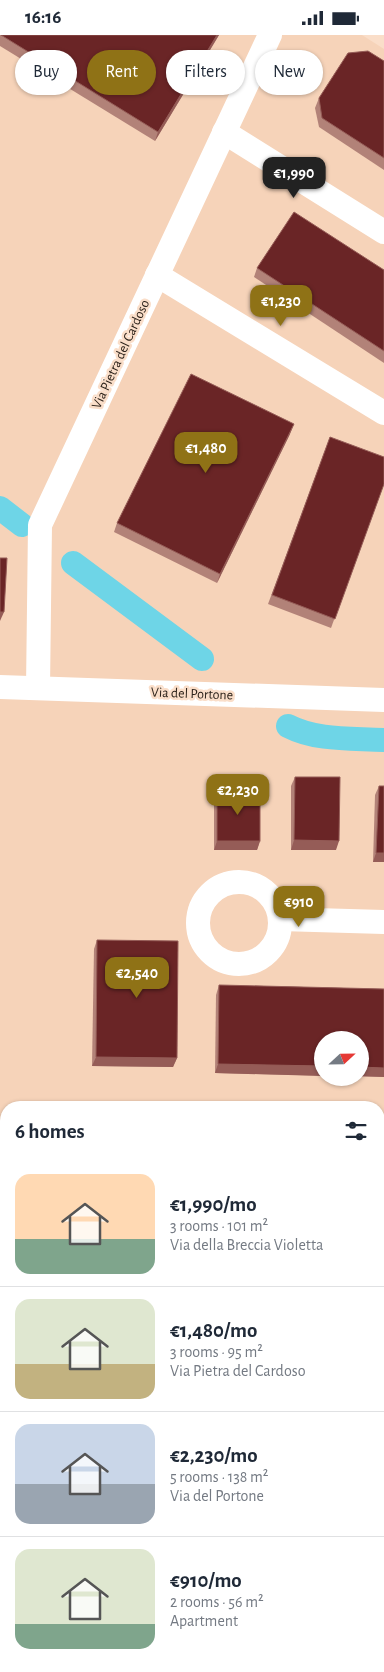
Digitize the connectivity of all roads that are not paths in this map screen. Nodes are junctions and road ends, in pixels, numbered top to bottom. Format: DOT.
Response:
graph roads {
  1 [pos="270,35"];
  2 [pos="224,132"];
  3 [pos="384,233"];
  4 [pos="157,275"];
  5 [pos="384,413"];
  6 [pos="0,687"];
  7 [pos="38,688"];
  8 [pos="384,700"];
  9 [pos="280,919"];
  10 [pos="384,922"];
  1 -- 2 [label="street, Via Pietra del Cardoso"];
  2 -- 3 [label="street"];
  2 -- 4 [label="street, Via Pietra del Cardoso"];
  4 -- 5 [label="street"];
  4 -- 7 [label="street, Via Pietra del Cardoso"];
  6 -- 7 [label="street, Via del Portone"];
  7 -- 8 [label="street, Via del Portone"];
  9 -- 10 [label="street"];
}
